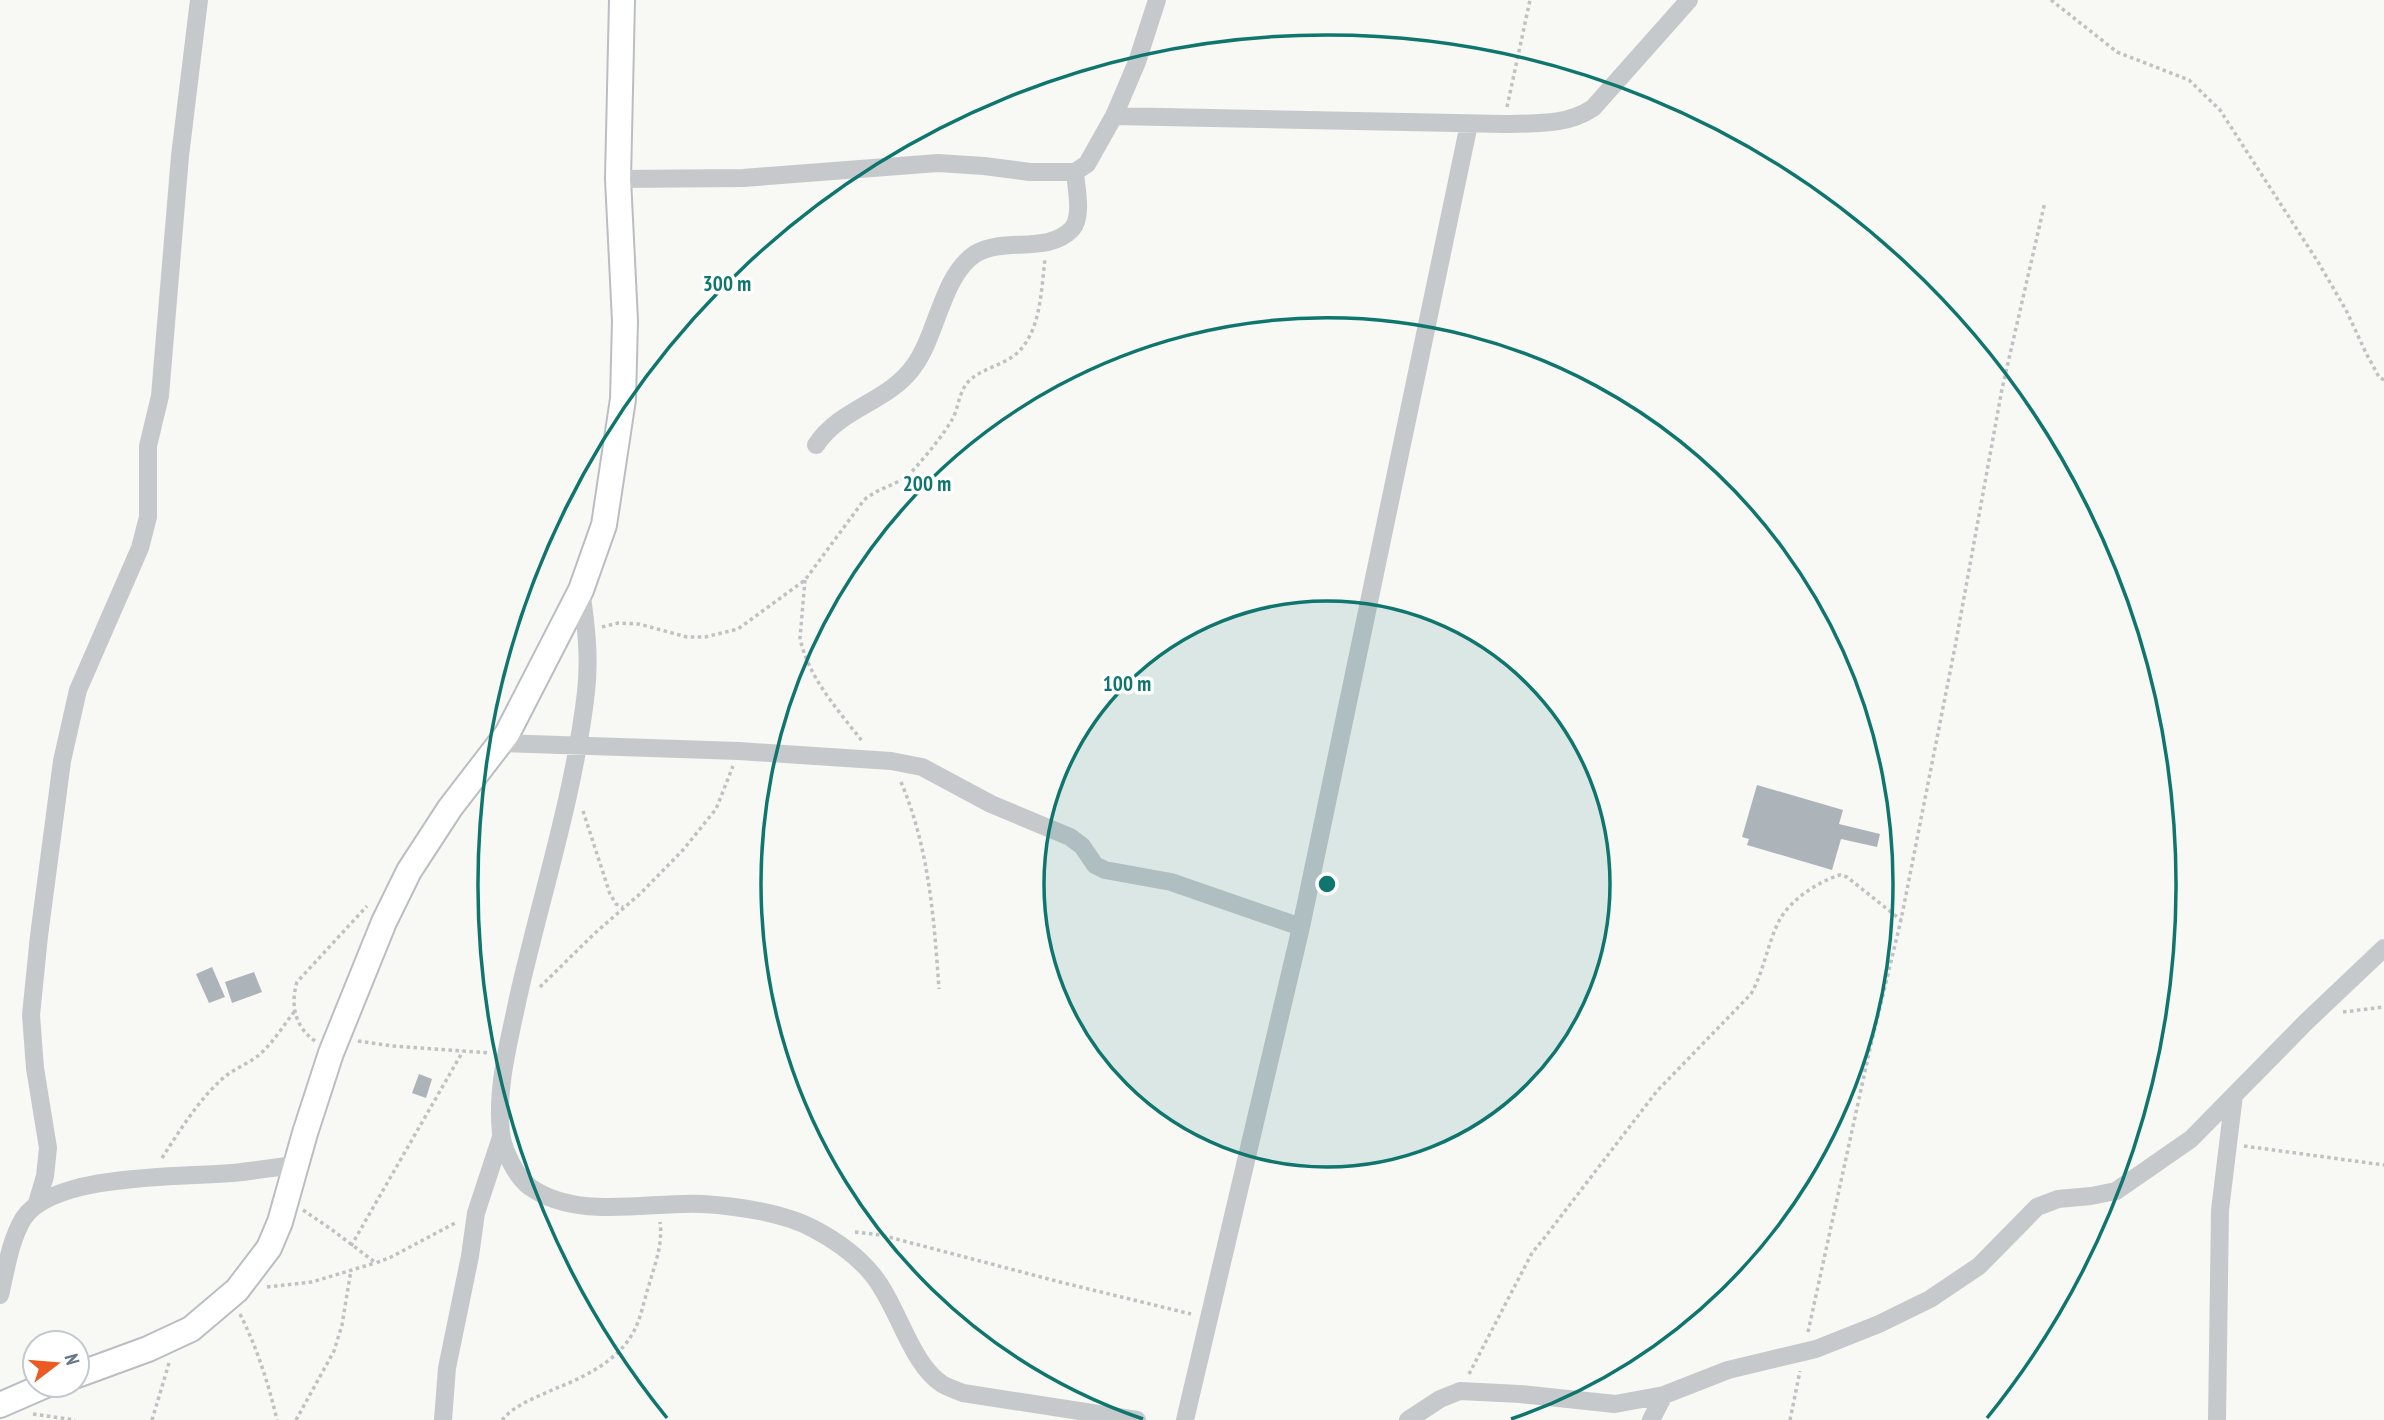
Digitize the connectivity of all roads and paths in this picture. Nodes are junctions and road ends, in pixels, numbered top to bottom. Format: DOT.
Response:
graph roads {
  1 [pos="199,0"];
  2 [pos="1157,0"];
  3 [pos="1530,0"];
  4 [pos="1689,0"];
  5 [pos="2051,0"];
  6 [pos="616,1"];
  7 [pos="1114,116"];
  8 [pos="1469,124"];
  9 [pos="1503,124"];
  10 [pos="1075,172"];
  11 [pos="618,179"];
  12 [pos="2045,202"];
  13 [pos="1047,243"];
  14 [pos="2384,380"];
  15 [pos="816,445"];
  16 [pos="805,580"];
  17 [pos="581,590"];
  18 [pos="587,631"];
  19 [pos="500,743"];
  20 [pos="576,747"];
  21 [pos="738,751"];
  22 [pos="884,760"];
  23 [pos="569,789"];
  24 [pos="367,905"];
  25 [pos="623,907"];
  26 [pos="1901,920"];
  27 [pos="1301,927"];
  28 [pos="2384,948"];
  29 [pos="939,989"];
  30 [pos="2384,1007"];
  31 [pos="294,1011"];
  32 [pos="515,1014"];
  33 [pos="2313,1015"];
  34 [pos="333,1045"];
  35 [pos="463,1051"];
  36 [pos="506,1054"];
  37 [pos="2234,1095"];
  38 [pos="501,1137"];
  39 [pos="2228,1144"];
  40 [pos="296,1165"];
  41 [pos="2384,1165"];
  42 [pos="149,1177"];
  43 [pos="287,1200"];
  44 [pos="37,1203"];
  45 [pos="657,1206"];
  46 [pos="476,1213"];
  47 [pos="854,1232"];
  48 [pos="351,1246"];
  49 [pos="376,1263"];
  50 [pos="351,1270"];
  51 [pos="234,1293"];
  52 [pos="0,1295"];
  53 [pos="1210,1318"];
  54 [pos="181,1335"];
  55 [pos="1804,1352"];
  56 [pos="91,1370"];
  57 [pos="1460,1391"];
  58 [pos="1664,1395"];
  59 [pos="11,1408"];
  60 [pos="75,1420"];
  61 [pos="152,1420"];
  62 [pos="276,1420"];
  63 [pos="296,1420"];
  64 [pos="443,1420"];
  65 [pos="502,1420"];
  66 [pos="1138,1420"];
  67 [pos="1185,1420"];
  68 [pos="1408,1420"];
  69 [pos="1651,1420"];
  70 [pos="1790,1420"];
  71 [pos="2217,1420"];
  1 -- 44 [label="street"];
  2 -- 7 [label="street"];
  3 -- 9 [label="path"];
  4 -- 9 [label="street"];
  5 -- 14 [label="path"];
  6 -- 11 [label="street"];
  7 -- 8 [label="street"];
  7 -- 10 [label="street"];
  8 -- 9 [label="street"];
  8 -- 27 [label="street"];
  10 -- 11 [label="street"];
  10 -- 13 [label="street"];
  11 -- 17 [label="street"];
  12 -- 26 [label="path"];
  13 -- 15 [label="street"];
  13 -- 16 [label="path"];
  16 -- 18 [label="path"];
  16 -- 22 [label="path"];
  17 -- 18 [label="street"];
  17 -- 19 [label="street"];
  18 -- 20 [label="street"];
  19 -- 20 [label="street"];
  19 -- 34 [label="street"];
  20 -- 21 [label="street"];
  20 -- 23 [label="street"];
  21 -- 22 [label="street"];
  21 -- 25 [label="path"];
  22 -- 27 [label="street"];
  22 -- 29 [label="path"];
  23 -- 25 [label="path"];
  23 -- 32 [label="street"];
  24 -- 31 [label="path"];
  25 -- 32 [label="path"];
  26 -- 55 [label="path"];
  26 -- 57 [label="path"];
  27 -- 53 [label="street"];
  28 -- 33 [label="street"];
  30 -- 33 [label="path"];
  31 -- 34 [label="path"];
  31 -- 42 [label="path"];
  32 -- 36 [label="street"];
  33 -- 37 [label="street"];
  34 -- 35 [label="path"];
  34 -- 40 [label="street"];
  35 -- 36 [label="path"];
  35 -- 48 [label="path"];
  36 -- 38 [label="street"];
  37 -- 39 [label="street"];
  37 -- 55 [label="street"];
  38 -- 45 [label="street"];
  38 -- 46 [label="street"];
  39 -- 41 [label="path"];
  39 -- 71 [label="street"];
  40 -- 42 [label="street"];
  40 -- 43 [label="street"];
  42 -- 44 [label="street"];
  43 -- 48 [label="path"];
  43 -- 51 [label="street"];
  44 -- 52 [label="street"];
  45 -- 65 [label="path"];
  45 -- 66 [label="street"];
  46 -- 49 [label="path"];
  46 -- 64 [label="street"];
  47 -- 53 [label="path"];
  48 -- 49 [label="path"];
  49 -- 50 [label="path"];
  50 -- 51 [label="path"];
  50 -- 63 [label="path"];
  51 -- 54 [label="street"];
  51 -- 62 [label="path"];
  53 -- 67 [label="street"];
  54 -- 56 [label="street"];
  54 -- 61 [label="path"];
  55 -- 58 [label="street"];
  55 -- 70 [label="path"];
  57 -- 58 [label="street"];
  57 -- 68 [label="street"];
  58 -- 69 [label="street"];
  59 -- 60 [label="path"];
}
